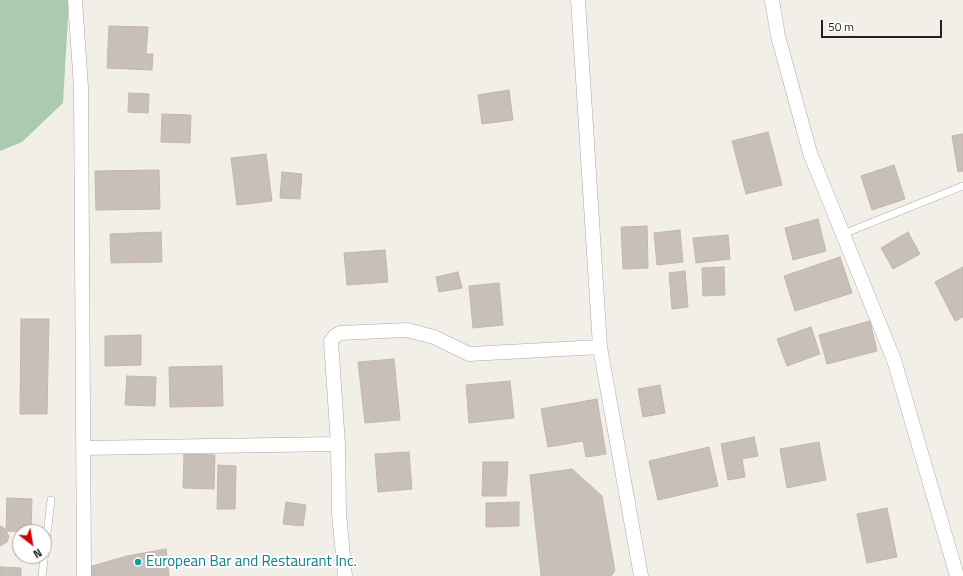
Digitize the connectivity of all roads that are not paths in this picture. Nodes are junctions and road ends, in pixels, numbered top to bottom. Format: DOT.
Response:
graph roads {
  1 [pos="75,0"];
  2 [pos="578,0"];
  3 [pos="772,0"];
  4 [pos="963,186"];
  5 [pos="843,234"];
  6 [pos="600,347"];
  7 [pos="338,444"];
  8 [pos="83,448"];
  9 [pos="51,500"];
  10 [pos="42,576"];
  11 [pos="84,576"];
  12 [pos="345,576"];
  13 [pos="641,576"];
  14 [pos="957,576"];
  1 -- 8 [label="street"];
  2 -- 6 [label="street"];
  3 -- 5 [label="street"];
  4 -- 5 [label="lane"];
  5 -- 14 [label="street"];
  6 -- 7 [label="street"];
  6 -- 13 [label="street"];
  7 -- 8 [label="street"];
  7 -- 12 [label="street"];
  8 -- 11 [label="street"];
  9 -- 10 [label="lane"];
}
